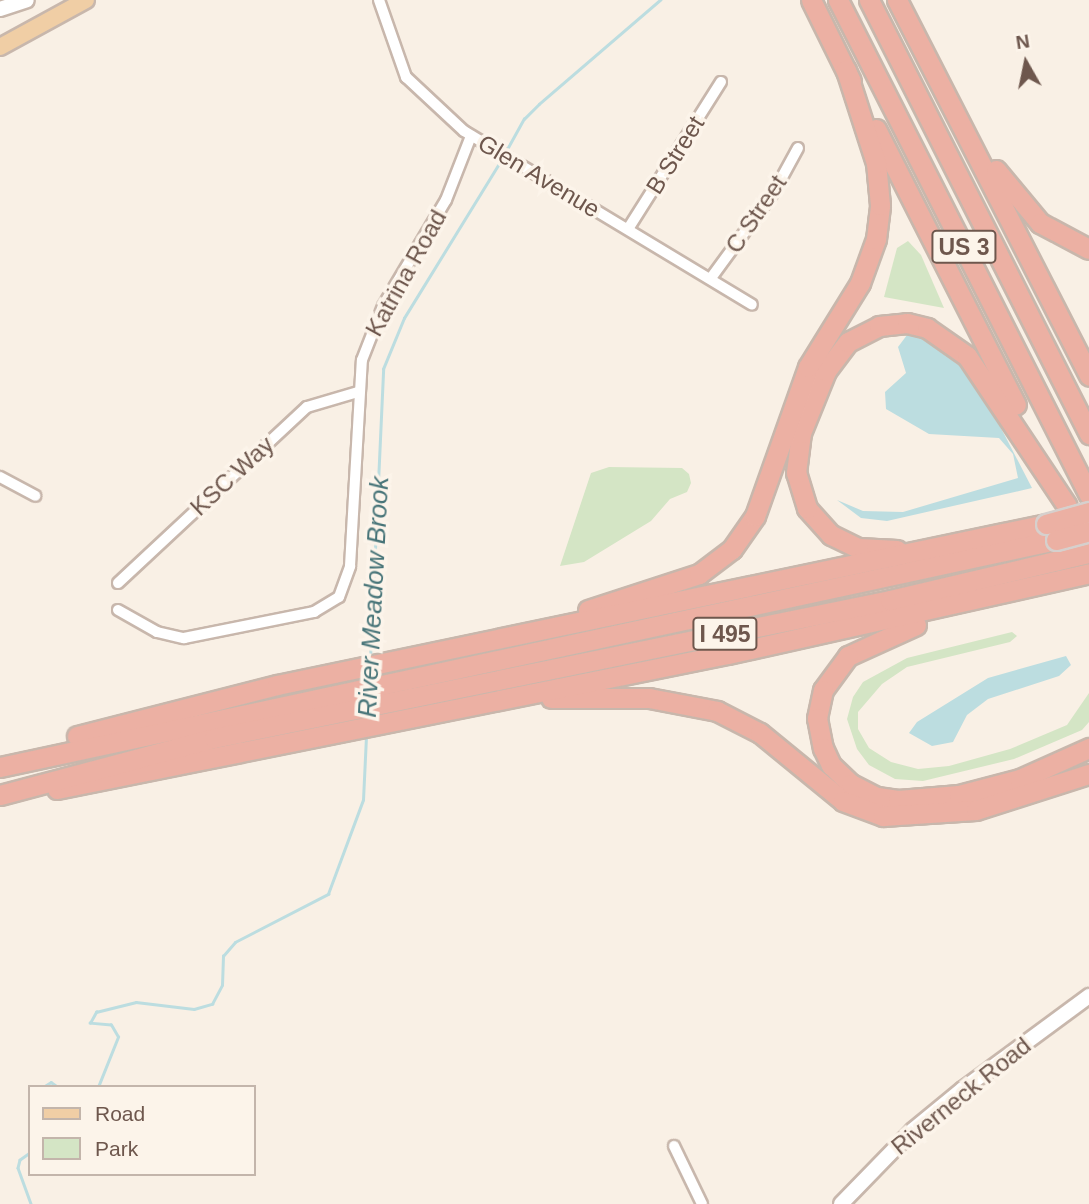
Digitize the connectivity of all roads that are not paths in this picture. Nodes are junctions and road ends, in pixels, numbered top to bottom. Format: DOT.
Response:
graph roads {
  1 [pos="27,0"];
  2 [pos="86,0"];
  3 [pos="379,0"];
  4 [pos="811,0"];
  5 [pos="838,0"];
  6 [pos="869,0"];
  7 [pos="897,0"];
  8 [pos="65,5"];
  9 [pos="0,9"];
  10 [pos="0,47"];
  11 [pos="929,63"];
  12 [pos="846,70"];
  13 [pos="721,82"];
  14 [pos="471,136"];
  15 [pos="799,148"];
  16 [pos="628,229"];
  17 [pos="1089,249"];
  18 [pos="711,278"];
  19 [pos="752,305"];
  20 [pos="1089,376"];
  21 [pos="358,392"];
  22 [pos="1089,434"];
  23 [pos="0,477"];
  24 [pos="1089,495"];
  25 [pos="34,496"];
  26 [pos="1067,506"];
  27 [pos="1089,512"];
  28 [pos="1089,531"];
  29 [pos="1051,532"];
  30 [pos="989,537"];
  31 [pos="1089,552"];
  32 [pos="1076,570"];
  33 [pos="118,583"];
  34 [pos="118,610"];
  35 [pos="443,652"];
  36 [pos="508,696"];
  37 [pos="384,714"];
  38 [pos="1089,748"];
  39 [pos="0,762"];
  40 [pos="0,768"];
  41 [pos="1089,774"];
  42 [pos="21,789"];
  43 [pos="0,796"];
  44 [pos="1089,996"];
  45 [pos="674,1146"];
  46 [pos="702,1204"];
  47 [pos="841,1204"];
  1 -- 9 [label="main road"];
  2 -- 8 [label="main road"];
  3 -- 14 [label="street, Glen Avenue"];
  4 -- 12 [label="highway"];
  5 -- 24 [label="highway, US 3"];
  6 -- 22 [label="highway, US 3"];
  7 -- 11 [label="highway"];
  8 -- 10 [label="main road"];
  11 -- 17 [label="highway"];
  11 -- 20 [label="highway"];
  12 -- 26 [label="highway"];
  12 -- 35 [label="highway"];
  13 -- 16 [label="street, B Street"];
  14 -- 16 [label="street, Glen Avenue"];
  14 -- 21 [label="street, Katrina Road"];
  15 -- 18 [label="street, C Street"];
  16 -- 18 [label="street, Glen Avenue"];
  18 -- 19 [label="street, Glen Avenue"];
  21 -- 33 [label="street, KSC Way"];
  21 -- 34 [label="street, Katrina Road"];
  23 -- 25 [label="street"];
  26 -- 30 [label="highway"];
  26 -- 31 [label="highway"];
  27 -- 29 [label="highway, bridge"];
  28 -- 29 [label="highway, I 495, bridge"];
  29 -- 30 [label="highway"];
  29 -- 40 [label="highway, I 495"];
  30 -- 35 [label="highway"];
  31 -- 32 [label="highway, I 495"];
  32 -- 36 [label="highway"];
  32 -- 37 [label="highway, I 495"];
  32 -- 38 [label="highway"];
  35 -- 39 [label="highway"];
  36 -- 37 [label="highway"];
  36 -- 41 [label="highway"];
  37 -- 42 [label="highway, I 495"];
  37 -- 42 [label="highway"];
  42 -- 43 [label="highway, I 495"];
  44 -- 47 [label="main road, Riverneck Road"];
  45 -- 46 [label="street"];
}
